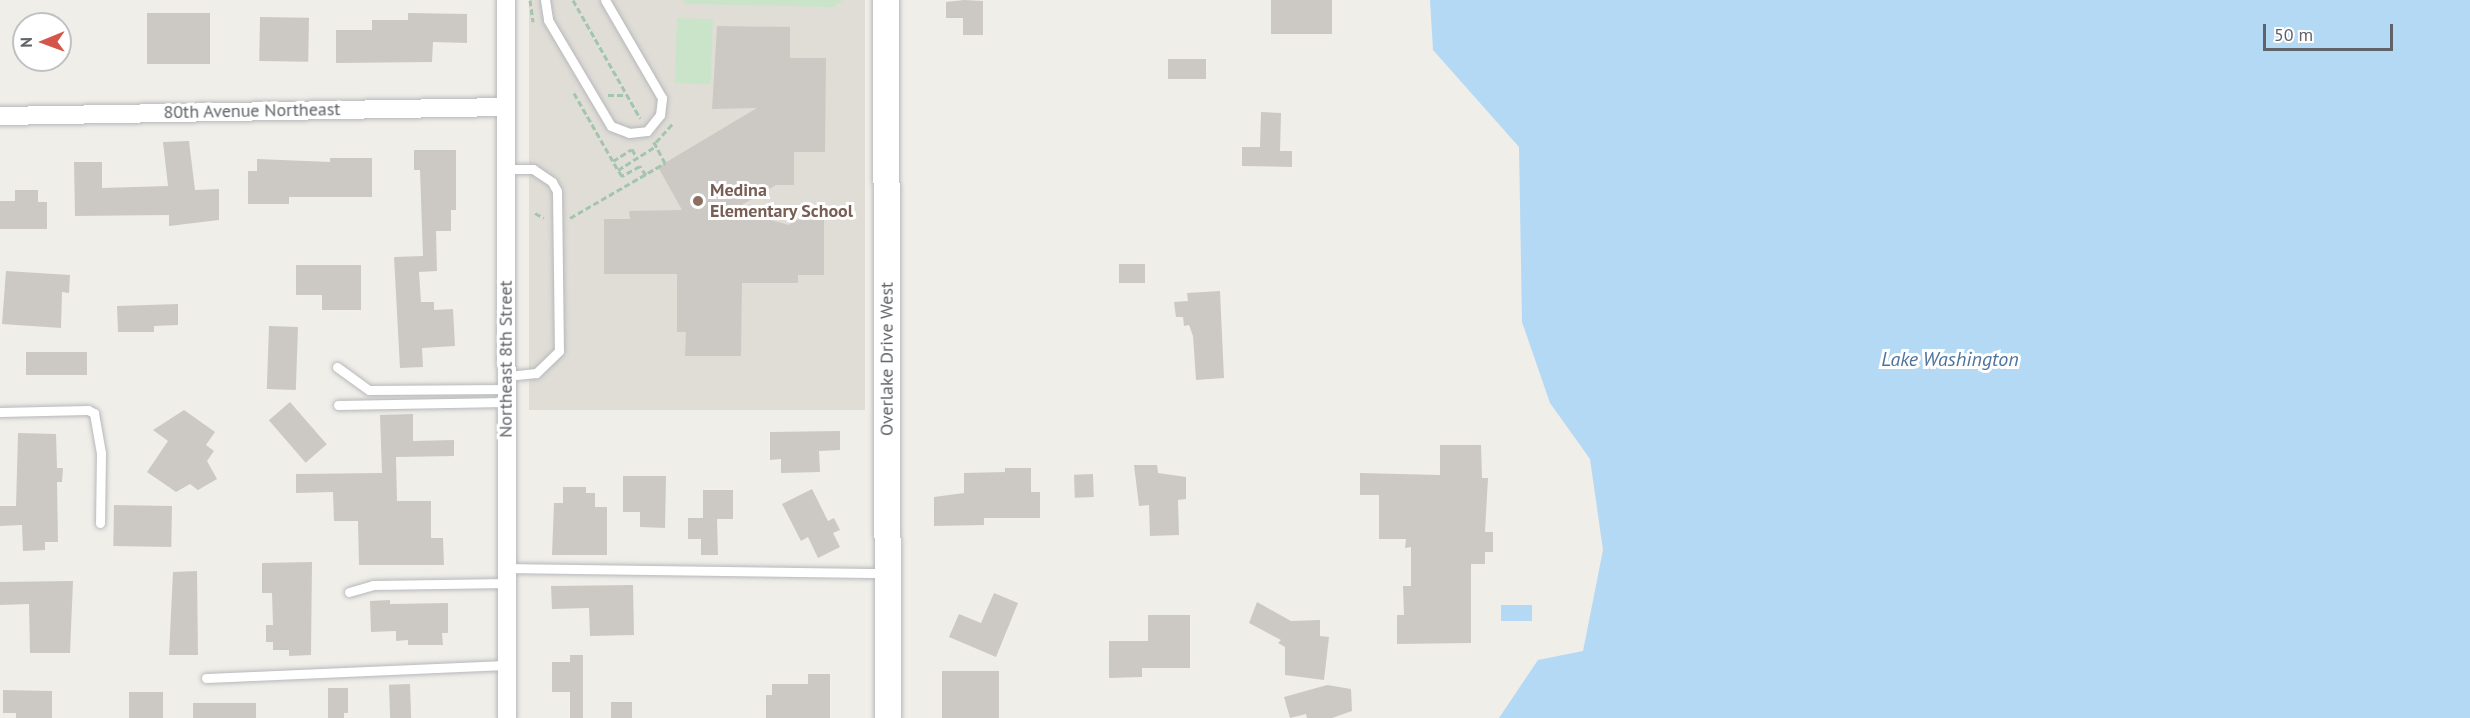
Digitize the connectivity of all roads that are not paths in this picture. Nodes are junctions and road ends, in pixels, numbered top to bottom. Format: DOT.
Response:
graph roads {
  1 [pos="506,0"];
  2 [pos="545,0"];
  3 [pos="605,0"];
  4 [pos="886,0"];
  5 [pos="505,107"];
  6 [pos="0,116"];
  7 [pos="505,169"];
  8 [pos="337,367"];
  9 [pos="506,389"];
  10 [pos="338,405"];
  11 [pos="0,412"];
  12 [pos="99,523"];
  13 [pos="888,573"];
  14 [pos="507,575"];
  15 [pos="349,592"];
  16 [pos="507,665"];
  17 [pos="206,678"];
  18 [pos="507,718"];
  19 [pos="888,718"];
  1 -- 5 [label="street, Northeast 8th Street"];
  2 -- 3 [label="lane"];
  4 -- 13 [label="street, Overlake Drive West"];
  5 -- 6 [label="street, 80th Avenue Northeast"];
  5 -- 7 [label="street, Northeast 8th Street"];
  7 -- 9 [label="street, Northeast 8th Street"];
  7 -- 9 [label="lane"];
  8 -- 9 [label="lane"];
  9 -- 10 [label="lane"];
  9 -- 14 [label="street, Northeast 8th Street"];
  11 -- 12 [label="lane"];
  13 -- 14 [label="lane"];
  13 -- 19 [label="street, Overlake Drive West"];
  14 -- 15 [label="lane"];
  14 -- 16 [label="street, Northeast 8th Street"];
  16 -- 17 [label="lane"];
  16 -- 18 [label="street, Northeast 8th Street"];
}
